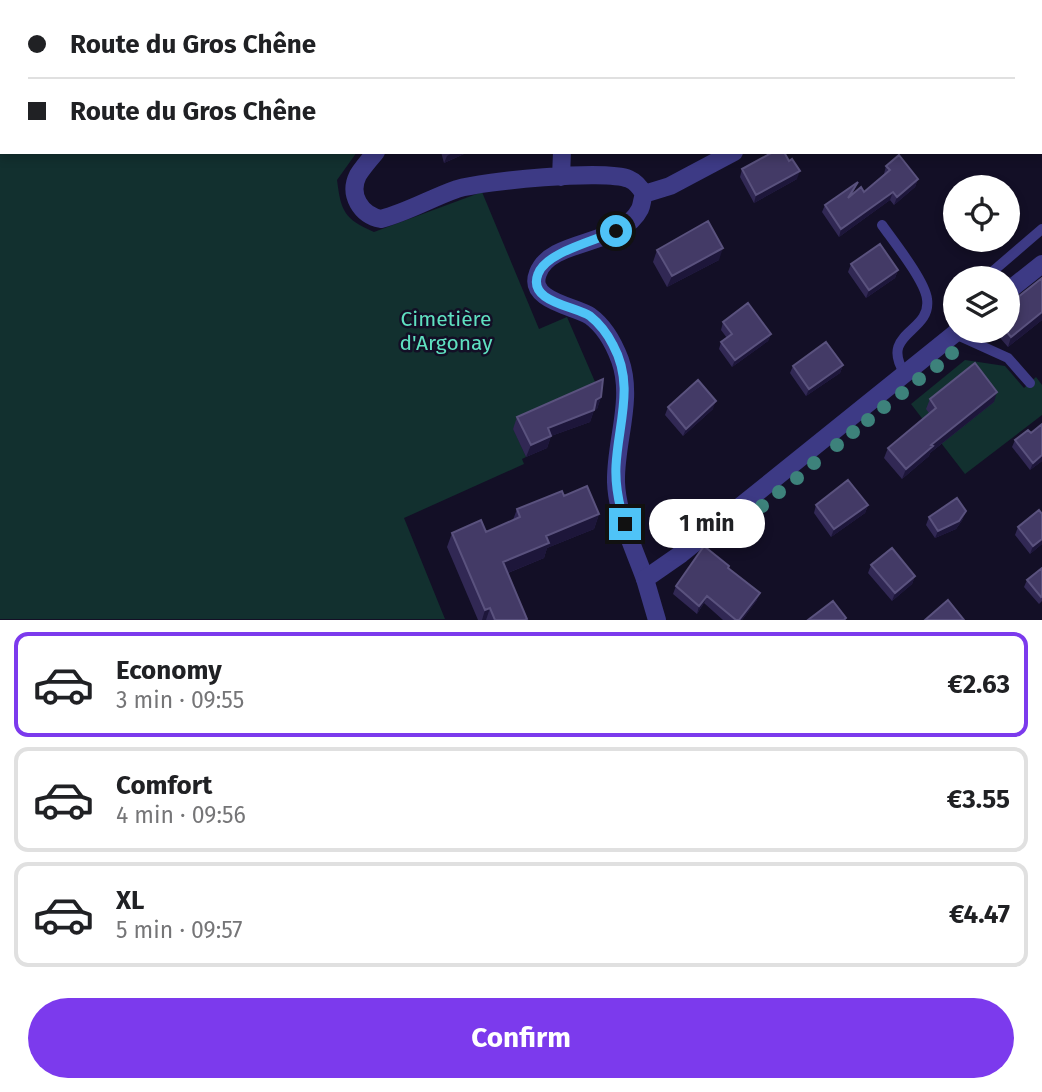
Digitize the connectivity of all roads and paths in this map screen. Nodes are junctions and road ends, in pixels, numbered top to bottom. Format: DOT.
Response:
graph roads {
  1 [pos="374,154"];
  2 [pos="562,154"];
  3 [pos="730,154"];
  4 [pos="561,177"];
  5 [pos="644,194"];
  6 [pos="882,225"];
  7 [pos="1042,229"];
  8 [pos="1042,264"];
  9 [pos="999,266"];
  10 [pos="1020,281"];
  11 [pos="943,343"];
  12 [pos="979,343"];
  13 [pos="905,374"];
  14 [pos="1030,383"];
  15 [pos="645,579"];
  16 [pos="657,620"];
  1 -- 4 [label="street"];
  2 -- 4 [label="street"];
  3 -- 5 [label="street"];
  4 -- 5 [label="street"];
  5 -- 15 [label="street"];
  6 -- 13 [label="lane"];
  7 -- 9 [label="lane"];
  8 -- 10 [label="street"];
  11 -- 13 [label="street"];
  12 -- 14 [label="lane"];
  13 -- 15 [label="street"];
  15 -- 16 [label="street"];
}
